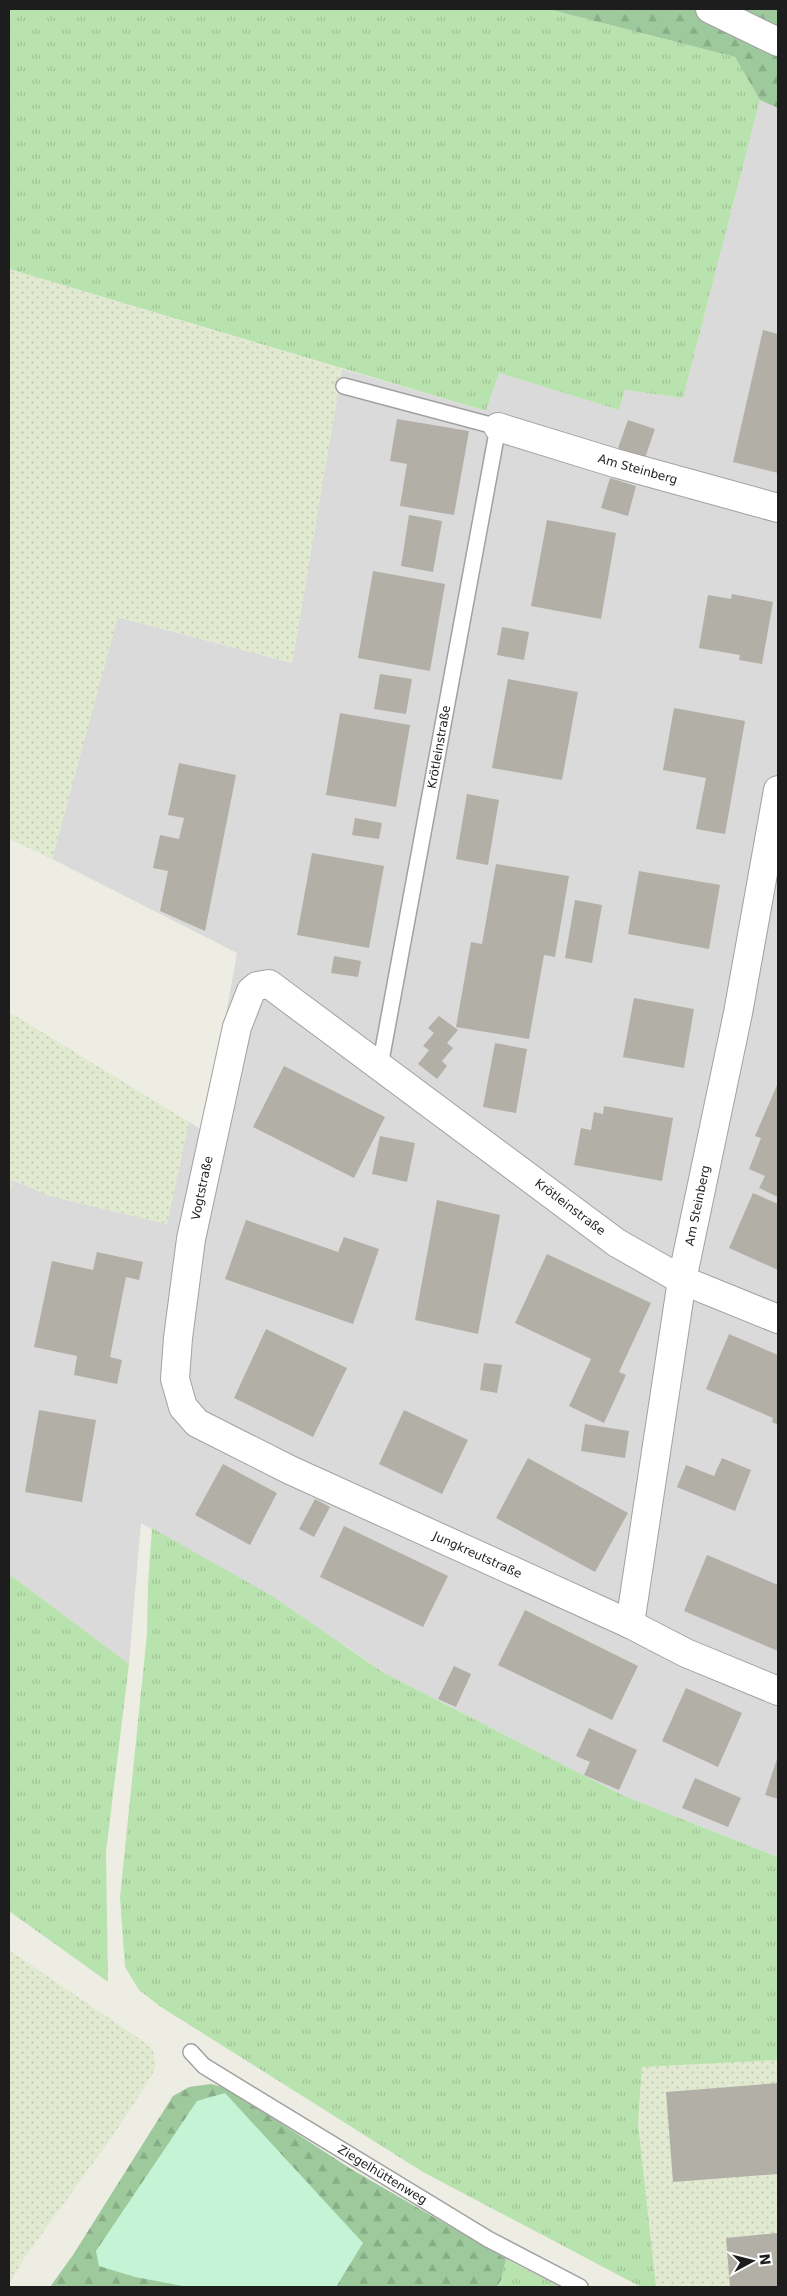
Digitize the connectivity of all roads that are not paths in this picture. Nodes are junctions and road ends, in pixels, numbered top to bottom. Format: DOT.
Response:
graph roads {
  1 [pos="710,9"];
  2 [pos="778,42"];
  3 [pos="344,386"];
  4 [pos="498,427"];
  5 [pos="778,508"];
  6 [pos="778,790"];
  7 [pos="269,984"];
  8 [pos="380,1066"];
  9 [pos="682,1280"];
  10 [pos="778,1319"];
  11 [pos="183,1406"];
  12 [pos="630,1624"];
  13 [pos="778,1691"];
  14 [pos="191,2052"];
  15 [pos="580,2287"];
  1 -- 2 [label="street"];
  3 -- 4 [label="lane"];
  4 -- 5 [label="street, Am Steinberg"];
  4 -- 8 [label="lane, Krötleinstraße"];
  6 -- 9 [label="street, Am Steinberg"];
  7 -- 8 [label="street, Krötleinstraße"];
  7 -- 11 [label="street, Vogtstraße"];
  8 -- 9 [label="street, Krötleinstraße"];
  9 -- 10 [label="street, Krötleinstraße"];
  9 -- 12 [label="street, Am Steinberg"];
  11 -- 12 [label="street, Jungkreutstraße"];
  12 -- 13 [label="street, Jungkreutstraße"];
  14 -- 15 [label="lane, Ziegelhüttenweg"];
}
